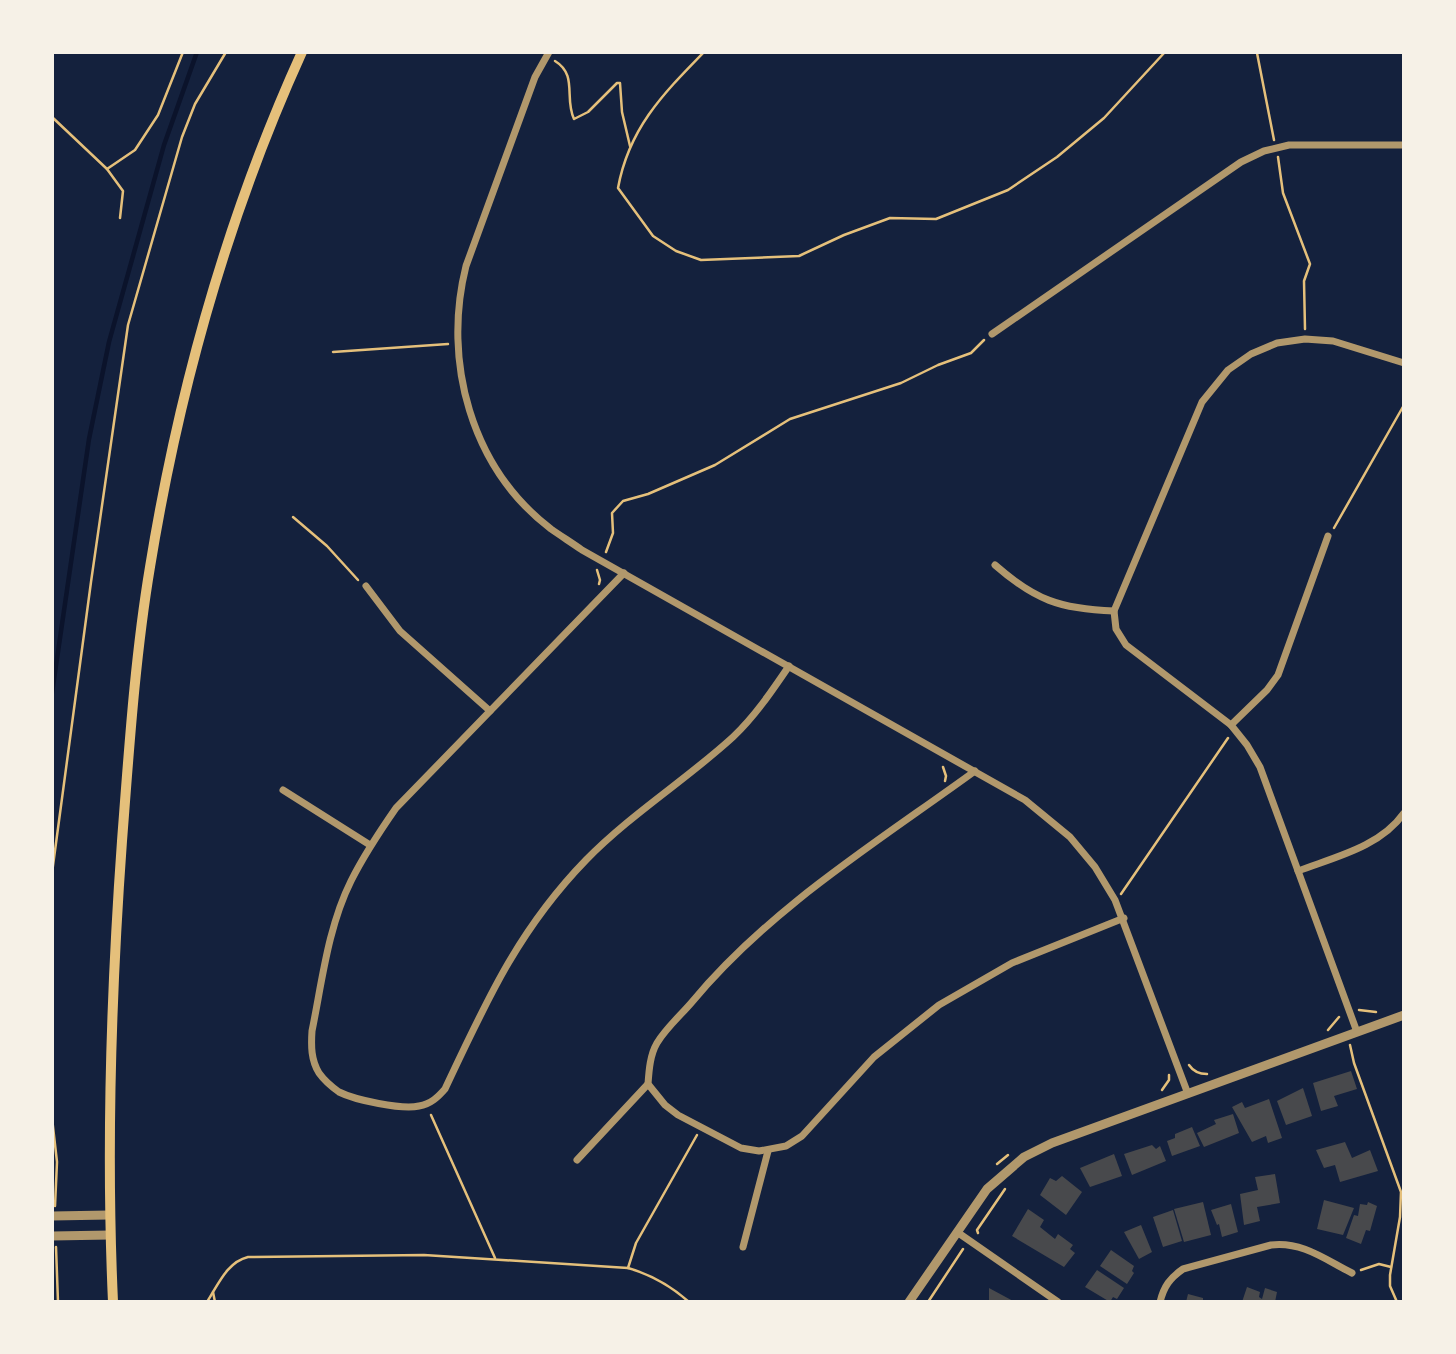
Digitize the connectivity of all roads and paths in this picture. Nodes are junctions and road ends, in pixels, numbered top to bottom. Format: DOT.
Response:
graph roads {
  1 [pos="183,52"];
  2 [pos="226,52"];
  3 [pos="302,52"];
  4 [pos="549,52"];
  5 [pos="559,52"];
  6 [pos="704,52"];
  7 [pos="1165,52"];
  8 [pos="1257,53"];
  9 [pos="52,117"];
  10 [pos="1275,143"];
  11 [pos="1404,145"];
  12 [pos="630,146"];
  13 [pos="107,169"];
  14 [pos="120,218"];
  15 [pos="992,334"];
  16 [pos="1305,339"];
  17 [pos="435,346"];
  18 [pos="333,352"];
  19 [pos="1404,363"];
  20 [pos="1404,405"];
  21 [pos="293,517"];
  22 [pos="1328,537"];
  23 [pos="610,545"];
  24 [pos="596,546"];
  25 [pos="606,552"];
  26 [pos="995,565"];
  27 [pos="597,570"];
  28 [pos="624,573"];
  29 [pos="366,586"];
  30 [pos="602,596"];
  31 [pos="1114,611"];
  32 [pos="789,666"];
  33 [pos="490,711"];
  34 [pos="1233,728"];
  35 [pos="940,762"];
  36 [pos="975,771"];
  37 [pos="944,782"];
  38 [pos="283,790"];
  39 [pos="1404,813"];
  40 [pos="370,845"];
  41 [pos="1298,871"];
  42 [pos="52,873"];
  43 [pos="1116,883"];
  44 [pos="1124,918"];
  45 [pos="1363,1009"];
  46 [pos="1384,1010"];
  47 [pos="1404,1015"];
  48 [pos="1357,1032"];
  49 [pos="1350,1045"];
  50 [pos="1170,1074"];
  51 [pos="1169,1080"];
  52 [pos="648,1084"];
  53 [pos="1188,1094"];
  54 [pos="426,1104"];
  55 [pos="52,1118"];
  56 [pos="698,1135"];
  57 [pos="768,1151"];
  58 [pos="577,1160"];
  59 [pos="1011,1181"];
  60 [pos="54,1211"];
  61 [pos="109,1215"];
  62 [pos="982,1223"];
  63 [pos="957,1232"];
  64 [pos="110,1235"];
  65 [pos="52,1236"];
  66 [pos="56,1247"];
  67 [pos="743,1247"];
  68 [pos="961,1253"];
  69 [pos="52,1257"];
  70 [pos="495,1258"];
  71 [pos="57,1261"];
  72 [pos="1391,1267"];
  73 [pos="628,1268"];
  74 [pos="1352,1273"];
  75 [pos="213,1292"];
  76 [pos="58,1301"];
  77 [pos="113,1301"];
  78 [pos="207,1301"];
  79 [pos="215,1301"];
  80 [pos="690,1301"];
  81 [pos="909,1301"];
  82 [pos="928,1301"];
  83 [pos="1058,1301"];
  84 [pos="1160,1301"];
  85 [pos="1397,1301"];
  1 -- 13 [label="path"];
  2 -- 42 [label="path"];
  3 -- 61 [label="main road"];
  4 -- 28 [label="street"];
  5 -- 12 [label="path"];
  6 -- 12 [label="path"];
  7 -- 12 [label="path"];
  8 -- 10 [label="path"];
  9 -- 13 [label="path"];
  10 -- 11 [label="street"];
  10 -- 15 [label="street"];
  10 -- 16 [label="path"];
  13 -- 14 [label="path"];
  15 -- 23 [label="path"];
  16 -- 19 [label="street"];
  16 -- 31 [label="street"];
  17 -- 18 [label="path"];
  20 -- 22 [label="path"];
  21 -- 29 [label="path"];
  22 -- 34 [label="street"];
  24 -- 25 [label="path"];
  26 -- 31 [label="street"];
  27 -- 30 [label="path"];
  28 -- 30 [label="street"];
  28 -- 32 [label="street"];
  29 -- 33 [label="street"];
  30 -- 33 [label="street"];
  31 -- 34 [label="street"];
  32 -- 36 [label="street"];
  32 -- 54 [label="street"];
  33 -- 40 [label="street"];
  34 -- 41 [label="street"];
  34 -- 43 [label="path"];
  35 -- 37 [label="path"];
  36 -- 44 [label="street"];
  36 -- 52 [label="street"];
  38 -- 40 [label="street"];
  39 -- 41 [label="street"];
  40 -- 54 [label="street"];
  41 -- 48 [label="street"];
  44 -- 53 [label="street"];
  44 -- 57 [label="street"];
  45 -- 46 [label="path"];
  47 -- 48 [label="street"];
  48 -- 53 [label="street"];
  49 -- 72 [label="path"];
  50 -- 51 [label="path"];
  52 -- 57 [label="street"];
  52 -- 58 [label="street"];
  53 -- 63 [label="street"];
  54 -- 70 [label="path"];
  55 -- 60 [label="path"];
  56 -- 73 [label="path"];
  57 -- 67 [label="street"];
  59 -- 62 [label="path"];
  60 -- 61 [label="street"];
  61 -- 64 [label="main road"];
  63 -- 81 [label="street"];
  63 -- 83 [label="street"];
  64 -- 65 [label="street"];
  64 -- 77 [label="main road"];
  66 -- 71 [label="path"];
  68 -- 82 [label="path"];
  69 -- 71 [label="path"];
  70 -- 73 [label="path"];
  70 -- 75 [label="path"];
  71 -- 76 [label="path"];
  72 -- 74 [label="path"];
  72 -- 85 [label="path"];
  73 -- 80 [label="path"];
  74 -- 84 [label="street"];
  75 -- 78 [label="path"];
  75 -- 79 [label="path"];
}
